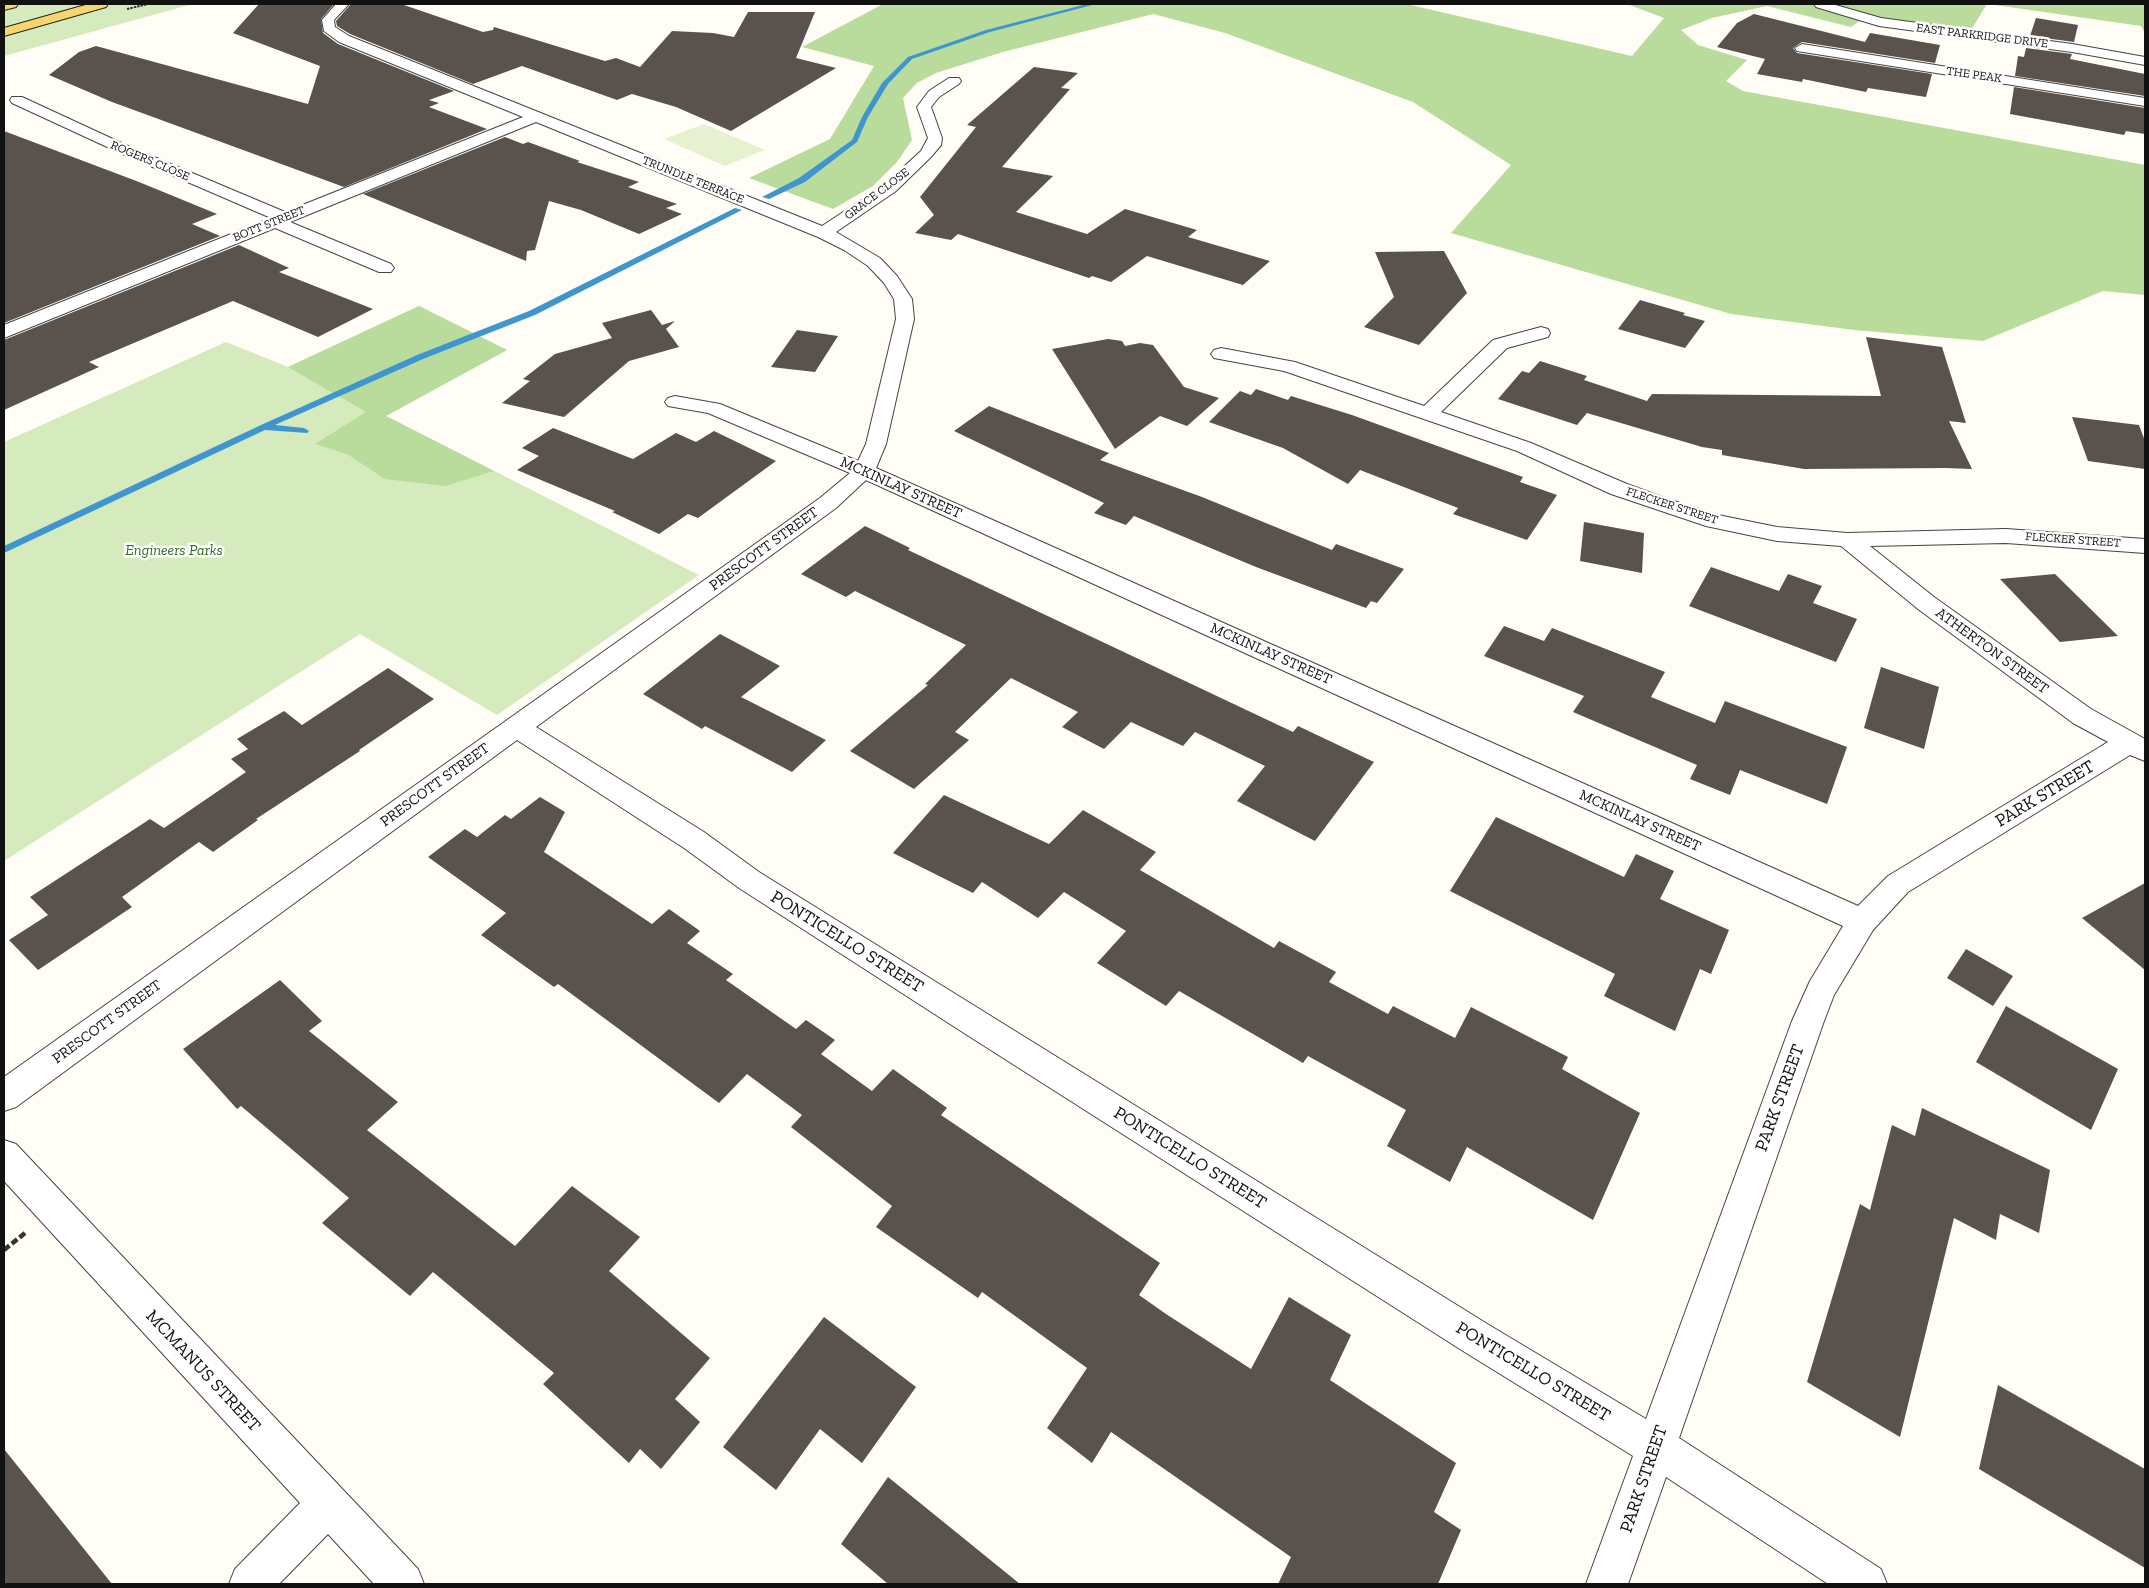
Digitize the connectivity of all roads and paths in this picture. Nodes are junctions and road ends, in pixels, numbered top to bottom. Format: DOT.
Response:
graph roads {
  1 [pos="12,4"];
  2 [pos="61,4"];
  3 [pos="102,4"];
  4 [pos="343,4"];
  5 [pos="1820,4"];
  6 [pos="4,6"];
  7 [pos="4,19"];
  8 [pos="4,32"];
  9 [pos="1842,40"];
  10 [pos="1802,48"];
  11 [pos="1837,54"];
  12 [pos="2145,61"];
  13 [pos="954,82"];
  14 [pos="18,100"];
  15 [pos="2145,102"];
  16 [pos="535,116"];
  17 [pos="280,220"];
  18 [pos="824,233"];
  19 [pos="384,268"];
  20 [pos="4,332"];
  21 [pos="1541,333"];
  22 [pos="1221,354"];
  23 [pos="674,402"];
  24 [pos="1428,413"];
  25 [pos="864,471"];
  26 [pos="1847,540"];
  27 [pos="2145,546"];
  28 [pos="516,727"];
  29 [pos="2136,747"];
  30 [pos="1862,921"];
  31 [pos="4,1096"];
  32 [pos="4,1156"];
  33 [pos="12,1244"];
  34 [pos="4,1250"];
  35 [pos="1656,1447"];
  36 [pos="328,1504"];
  37 [pos="250,1584"];
  38 [pos="403,1584"];
  39 [pos="1607,1584"];
  40 [pos="1866,1584"];
  1 -- 6 [label="main road"];
  2 -- 7 [label="main road"];
  3 -- 8 [label="main road"];
  4 -- 16 [label="street, TRUNDLE TERRACE"];
  5 -- 12 [label="street, EAST PARKRIDGE DRIVE"];
  9 -- 11 [label="street"];
  10 -- 11 [label="street, THE PEAK"];
  11 -- 15 [label="street, THE PEAK"];
  13 -- 18 [label="street, GRACE CLOSE"];
  14 -- 17 [label="street, ROGERS CLOSE"];
  16 -- 17 [label="street, BOTT STREET"];
  16 -- 18 [label="street, TRUNDLE TERRACE"];
  17 -- 19 [label="street, ROGERS CLOSE"];
  17 -- 20 [label="street, BOTT STREET"];
  18 -- 25 [label="street, TRUNDLE TERRACE"];
  21 -- 24 [label="street"];
  22 -- 24 [label="street, FLECKER STREET"];
  23 -- 25 [label="street, MCKINLAY STREET"];
  24 -- 26 [label="street, FLECKER STREET"];
  25 -- 28 [label="street, PRESCOTT STREET"];
  25 -- 30 [label="street, MCKINLAY STREET"];
  26 -- 27 [label="street, FLECKER STREET"];
  26 -- 29 [label="street, ATHERTON STREET"];
  28 -- 31 [label="street, PRESCOTT STREET"];
  28 -- 35 [label="street, PONTICELLO STREET"];
  29 -- 30 [label="street, PARK STREET"];
  30 -- 35 [label="street, PARK STREET"];
  32 -- 36 [label="street, MCMANUS STREET"];
  33 -- 34 [label="path"];
  35 -- 39 [label="street, PARK STREET"];
  35 -- 40 [label="street, PONTICELLO STREET"];
  36 -- 37 [label="street"];
  36 -- 38 [label="street, MCMANUS STREET"];
}
